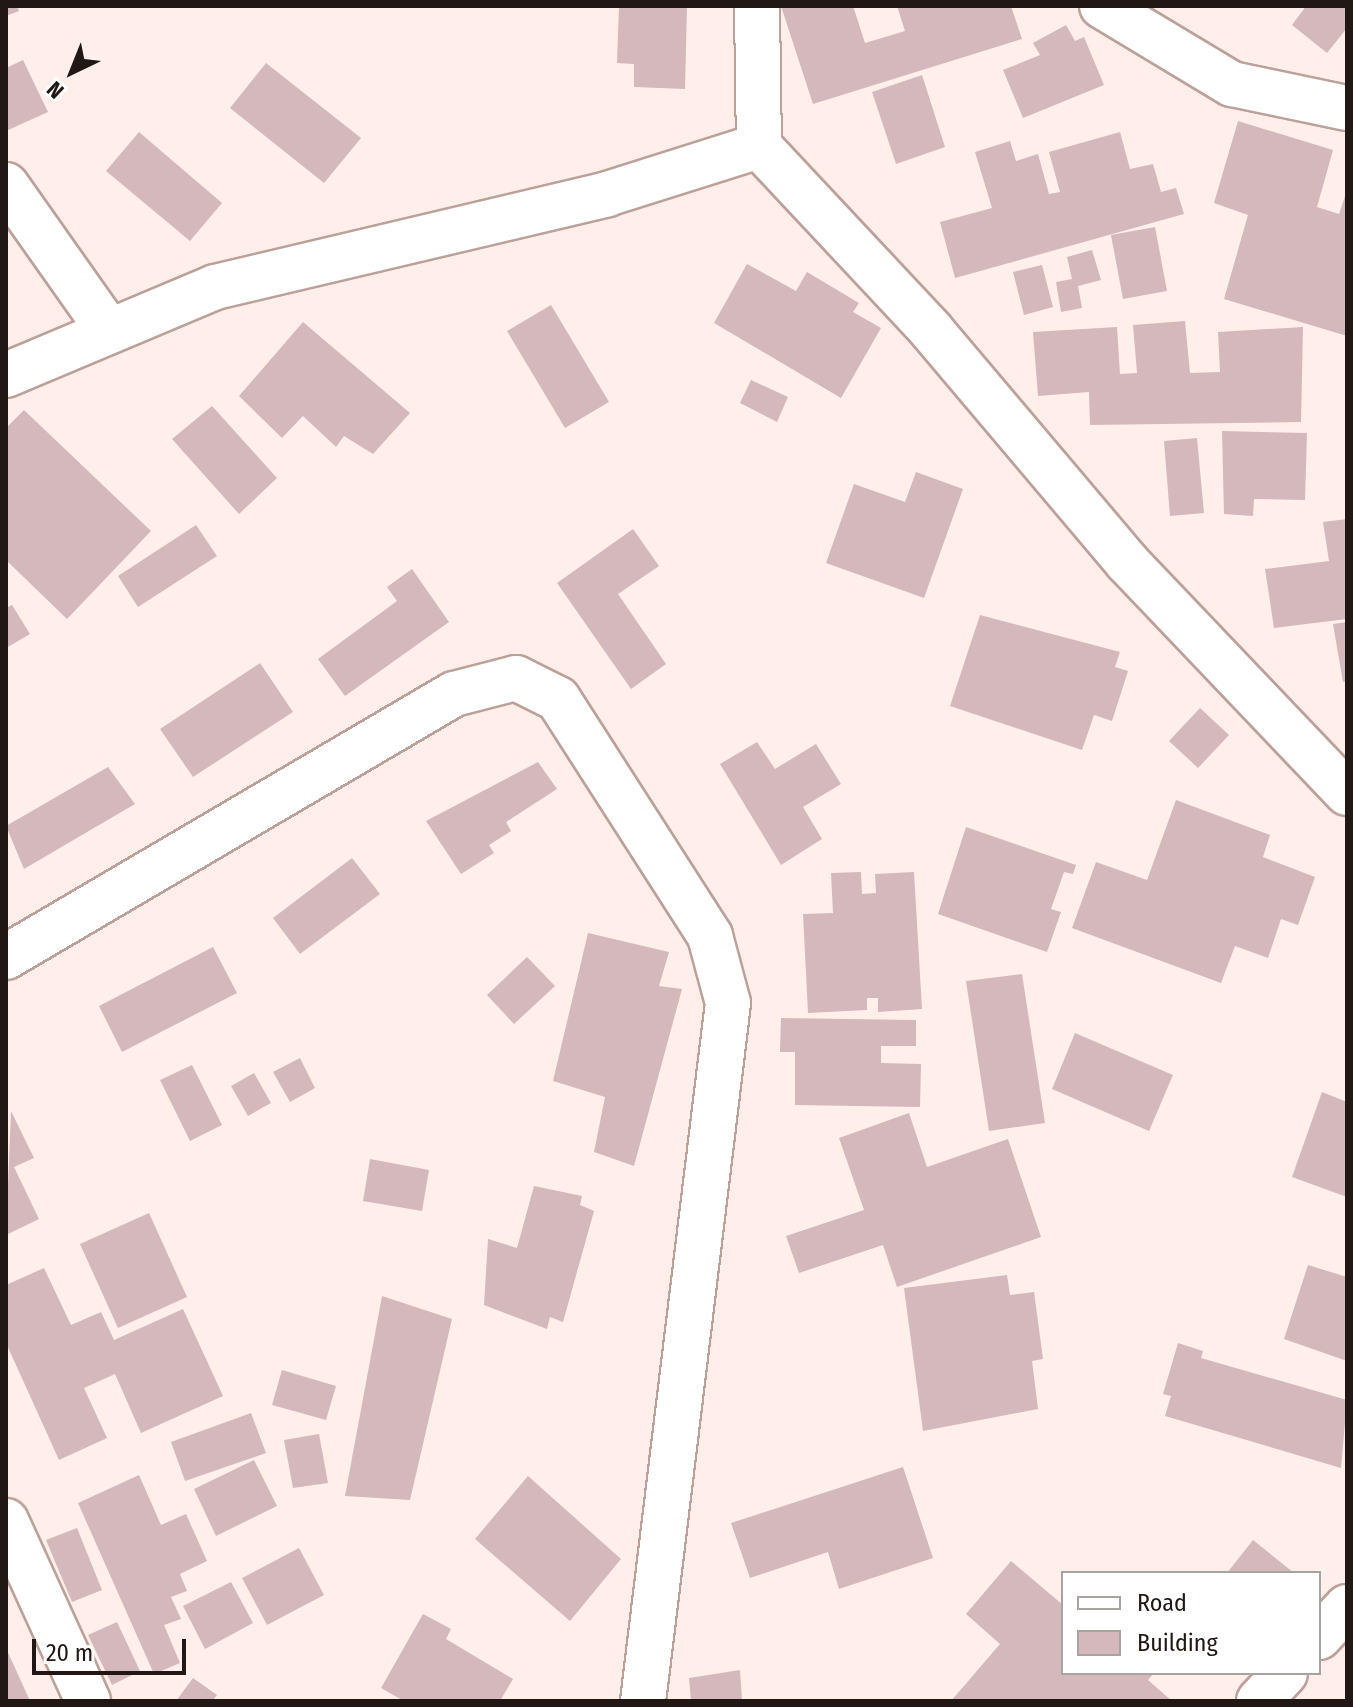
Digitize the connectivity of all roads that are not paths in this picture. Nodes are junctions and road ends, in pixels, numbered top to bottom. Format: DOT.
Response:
graph roads {
  1 [pos="757,6"];
  2 [pos="1102,6"];
  3 [pos="1347,108"];
  4 [pos="759,146"];
  5 [pos="6,185"];
  6 [pos="109,331"];
  7 [pos="6,375"];
  8 [pos="1347,793"];
  9 [pos="6,957"];
  10 [pos="6,1521"];
  11 [pos="1347,1607"];
  12 [pos="1321,1635"];
  13 [pos="1283,1675"];
  14 [pos="88,1701"];
  15 [pos="643,1701"];
  16 [pos="1259,1701"];
  1 -- 4 [label="street"];
  2 -- 3 [label="street"];
  4 -- 6 [label="street"];
  4 -- 8 [label="street"];
  5 -- 6 [label="street"];
  6 -- 7 [label="street"];
  9 -- 15 [label="street"];
  10 -- 14 [label="street"];
  11 -- 12 [label="street"];
  13 -- 16 [label="street"];
}
